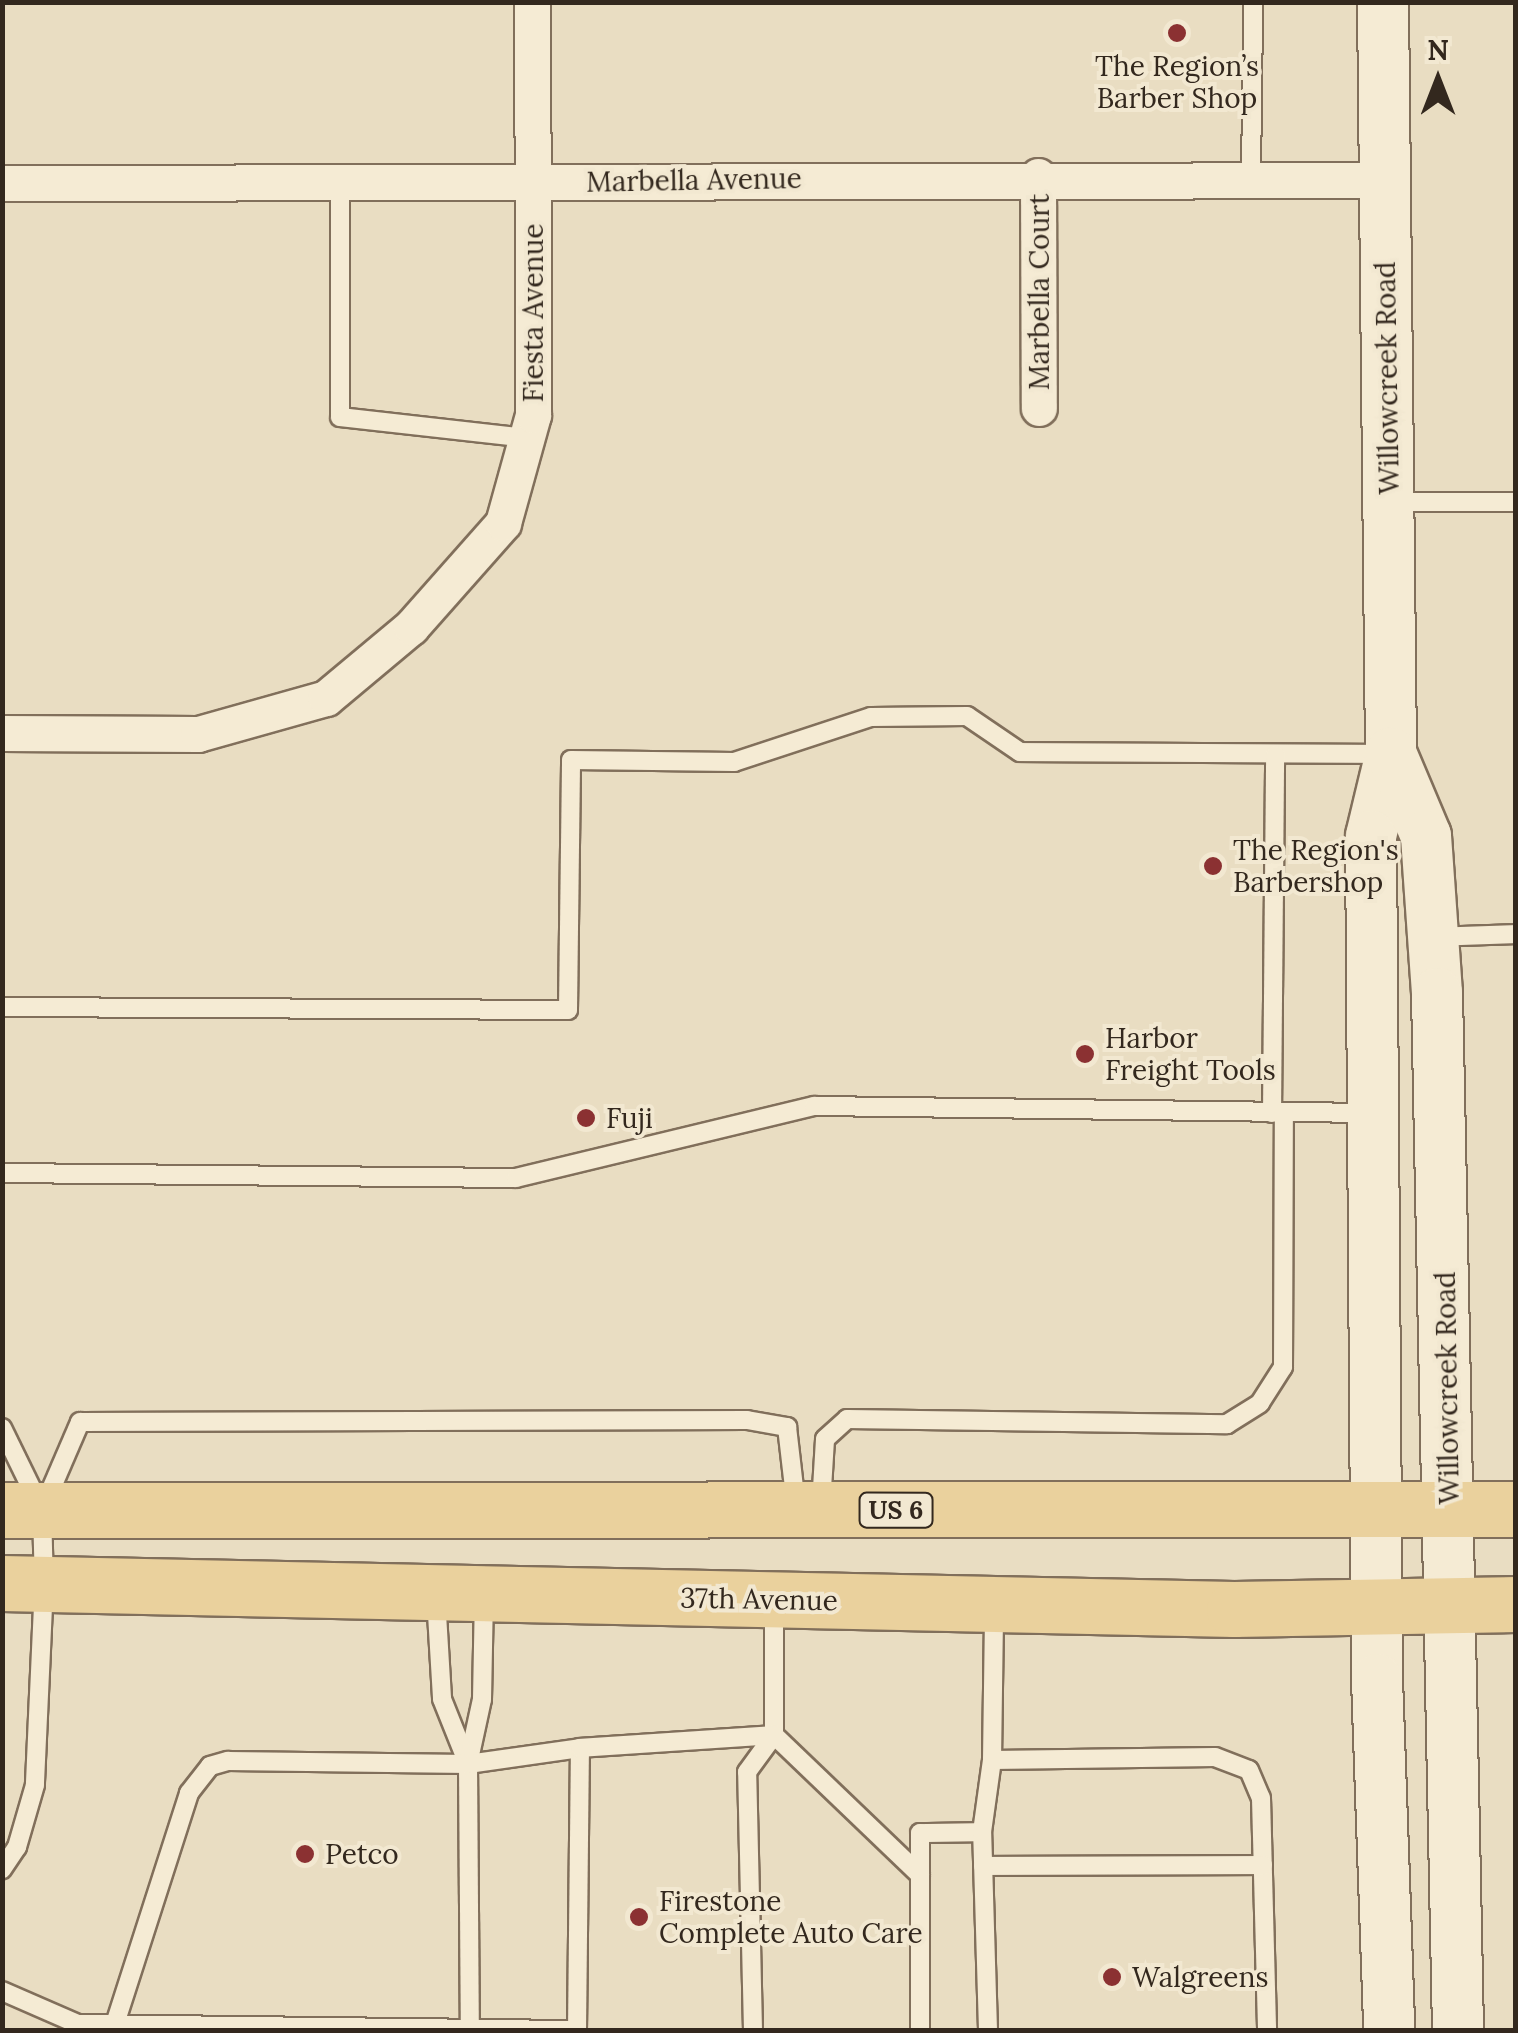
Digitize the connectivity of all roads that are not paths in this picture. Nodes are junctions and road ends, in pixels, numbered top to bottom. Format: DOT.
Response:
graph roads {
  1 [pos="532,2"];
  2 [pos="1253,2"];
  3 [pos="1383,2"];
  4 [pos="1038,176"];
  5 [pos="1251,178"];
  6 [pos="1385,180"];
  7 [pos="534,181"];
  8 [pos="340,182"];
  9 [pos="2,183"];
  10 [pos="1039,408"];
  11 [pos="526,438"];
  12 [pos="1388,502"];
  13 [pos="1516,502"];
  14 [pos="2,733"];
  15 [pos="1275,754"];
  16 [pos="1391,754"];
  17 [pos="1516,934"];
  18 [pos="1433,937"];
  19 [pos="2,1007"];
  20 [pos="1278,1112"];
  21 [pos="1372,1112"];
  22 [pos="2,1173"];
  23 [pos="2,1428"];
  24 [pos="1450,1509"];
  25 [pos="1516,1509"];
  26 [pos="22,1510"];
  27 [pos="808,1510"];
  28 [pos="1375,1510"];
  29 [pos="23,1583"];
  30 [pos="460,1592"];
  31 [pos="774,1599"];
  32 [pos="994,1604"];
  33 [pos="1516,1604"];
  34 [pos="1451,1606"];
  35 [pos="1376,1609"];
  36 [pos="774,1734"];
  37 [pos="580,1748"];
  38 [pos="992,1760"];
  39 [pos="468,1764"];
  40 [pos="982,1832"];
  41 [pos="983,1866"];
  42 [pos="1263,1866"];
  43 [pos="2,1869"];
  44 [pos="920,1875"];
  45 [pos="2,1991"];
  46 [pos="114,2027"];
  47 [pos="470,2028"];
  48 [pos="214,2029"];
  49 [pos="577,2030"];
  50 [pos="753,2030"];
  51 [pos="920,2030"];
  52 [pos="988,2030"];
  53 [pos="1268,2030"];
  54 [pos="1390,2030"];
  55 [pos="1458,2030"];
  1 -- 7 [label="street, Fiesta Avenue"];
  2 -- 5 [label="lane"];
  3 -- 6 [label="main road, Willowcreek Road"];
  4 -- 5 [label="street, Marbella Avenue"];
  4 -- 7 [label="street, Marbella Avenue"];
  4 -- 10 [label="street, Marbella Court"];
  5 -- 6 [label="street, Marbella Avenue"];
  6 -- 12 [label="main road, Willowcreek Road"];
  7 -- 8 [label="street, Marbella Avenue"];
  7 -- 11 [label="street, Fiesta Avenue"];
  8 -- 9 [label="street, Marbella Avenue"];
  8 -- 11 [label="lane"];
  11 -- 14 [label="street, Fiesta Avenue"];
  12 -- 13 [label="lane"];
  12 -- 16 [label="main road, Willowcreek Road"];
  15 -- 16 [label="lane"];
  15 -- 19 [label="lane"];
  15 -- 20 [label="lane"];
  16 -- 18 [label="main road, Willowcreek Road"];
  16 -- 21 [label="main road, Willowcreek Road"];
  17 -- 18 [label="lane"];
  18 -- 24 [label="main road, Willowcreek Road"];
  20 -- 21 [label="lane"];
  20 -- 22 [label="lane"];
  20 -- 27 [label="lane"];
  21 -- 28 [label="main road, Willowcreek Road"];
  23 -- 26 [label="lane"];
  24 -- 25 [label="main road, US 6"];
  24 -- 28 [label="main road, US 6"];
  24 -- 34 [label="main road, Willowcreek Road"];
  26 -- 27 [label="main road, US 6"];
  26 -- 27 [label="lane"];
  26 -- 29 [label="lane"];
  27 -- 28 [label="main road, US 6"];
  28 -- 35 [label="main road, Willowcreek Road"];
  29 -- 30 [label="main road, 37th Avenue"];
  29 -- 43 [label="lane"];
  30 -- 31 [label="main road, 37th Avenue"];
  30 -- 39 [label="lane"];
  30 -- 39 [label="lane"];
  31 -- 32 [label="main road, 37th Avenue"];
  31 -- 36 [label="lane"];
  32 -- 35 [label="main road, 37th Avenue"];
  32 -- 38 [label="lane"];
  33 -- 34 [label="main road, 37th Avenue"];
  34 -- 35 [label="main road, 37th Avenue"];
  34 -- 55 [label="main road, Willowcreek Road"];
  35 -- 54 [label="main road, Willowcreek Road"];
  36 -- 37 [label="lane"];
  36 -- 44 [label="lane"];
  36 -- 50 [label="lane"];
  37 -- 39 [label="lane"];
  37 -- 49 [label="lane"];
  38 -- 40 [label="lane"];
  38 -- 42 [label="lane"];
  39 -- 46 [label="lane"];
  39 -- 47 [label="lane"];
  40 -- 41 [label="lane"];
  40 -- 44 [label="lane"];
  41 -- 42 [label="lane"];
  41 -- 52 [label="lane"];
  42 -- 53 [label="lane"];
  44 -- 51 [label="lane"];
  45 -- 46 [label="lane"];
  46 -- 48 [label="lane"];
  47 -- 48 [label="lane"];
  47 -- 49 [label="lane"];
}
